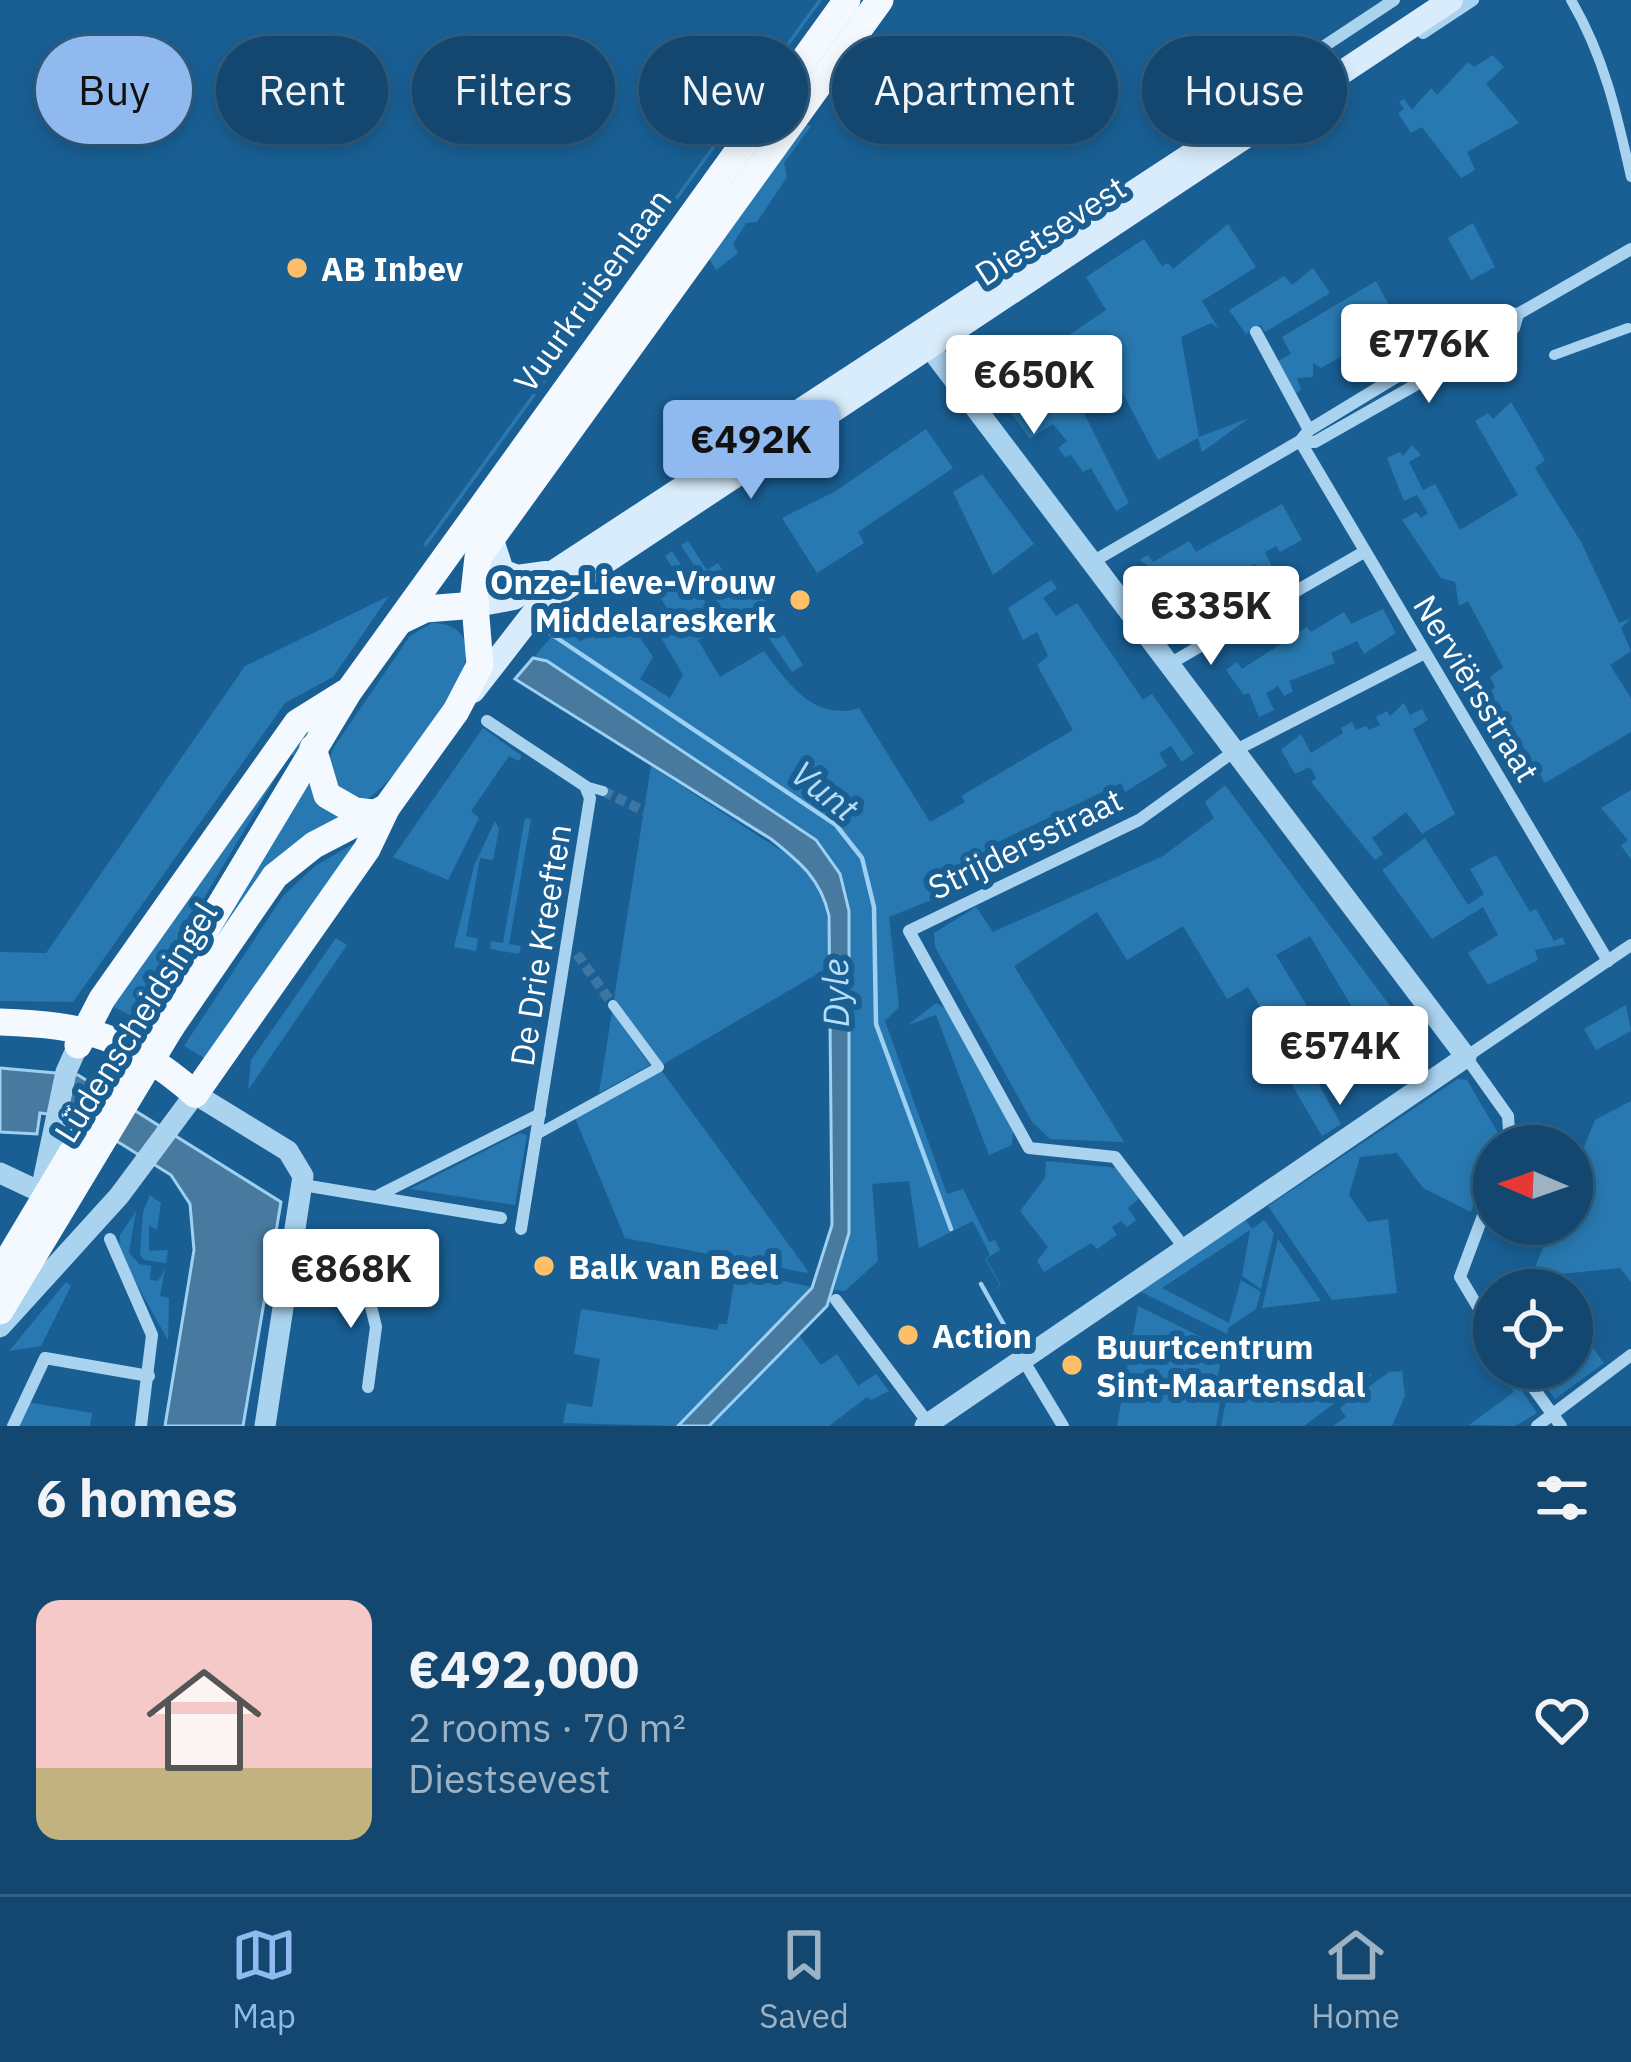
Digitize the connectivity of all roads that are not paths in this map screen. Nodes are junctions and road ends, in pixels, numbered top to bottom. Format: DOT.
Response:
graph roads {
  1 [pos="847,0"];
  2 [pos="880,0"];
  3 [pos="1394,0"];
  4 [pos="1434,0"];
  5 [pos="1451,0"];
  6 [pos="1474,0"];
  7 [pos="1571,0"];
  8 [pos="1340,36"];
  9 [pos="1347,59"];
  10 [pos="1347,65"];
  11 [pos="1347,83"];
  12 [pos="1221,144"];
  13 [pos="1223,144"];
  14 [pos="1631,177"];
  15 [pos="1631,249"];
  16 [pos="1628,328"];
  17 [pos="1256,332"];
  18 [pos="930,348"];
  19 [pos="1554,355"];
  20 [pos="1305,436"];
  21 [pos="491,536"];
  22 [pos="1364,552"];
  23 [pos="1094,561"];
  24 [pos="555,572"];
  25 [pos="476,605"];
  26 [pos="436,608"];
  27 [pos="397,623"];
  28 [pos="482,649"];
  29 [pos="1426,653"];
  30 [pos="1171,663"];
  31 [pos="349,691"];
  32 [pos="455,711"];
  33 [pos="488,722"];
  34 [pos="313,748"];
  35 [pos="1236,750"];
  36 [pos="585,786"];
  37 [pos="603,791"];
  38 [pos="380,810"];
  39 [pos="1631,945"];
  40 [pos="1608,961"];
  41 [pos="613,1005"];
  42 [pos="0,1022"];
  43 [pos="162,1022"];
  44 [pos="82,1036"];
  45 [pos="0,1040"];
  46 [pos="1466,1057"];
  47 [pos="195,1094"];
  48 [pos="540,1114"];
  49 [pos="1509,1125"];
  50 [pos="536,1135"];
  51 [pos="0,1173"];
  52 [pos="303,1185"];
  53 [pos="47,1195"];
  54 [pos="372,1197"];
  55 [pos="501,1218"];
  56 [pos="86,1227"];
  57 [pos="521,1229"];
  58 [pos="110,1238"];
  59 [pos="1473,1242"];
  60 [pos="1183,1246"];
  61 [pos="293,1261"];
  62 [pos="0,1272"];
  63 [pos="836,1300"];
  64 [pos="1473,1305"];
  65 [pos="0,1310"];
  66 [pos="0,1328"];
  67 [pos="1631,1355"];
  68 [pos="1022,1357"];
  69 [pos="149,1376"];
  70 [pos="368,1387"];
  71 [pos="1534,1389"];
  72 [pos="1557,1420"];
  73 [pos="928,1425"];
  74 [pos="14,1426"];
  75 [pos="141,1426"];
  76 [pos="265,1426"];
  77 [pos="1063,1426"];
  78 [pos="1538,1426"];
  1 -- 27 [label="main road, Vuurkruisenlaan"];
  2 -- 21 [label="main road, Vuurkruisenlaan"];
  3 -- 8 [label="street, Diestsevest"];
  4 -- 9 [label="main road"];
  5 -- 10 [label="main road"];
  6 -- 11 [label="street, Diestsevest"];
  7 -- 14 [label="street"];
  12 -- 24 [label="main road, Diestsevest"];
  13 -- 18 [label="main road, Diestsevest"];
  15 -- 20 [label="street"];
  16 -- 19 [label="street"];
  17 -- 20 [label="street, Nerviërsstraat"];
  18 -- 23 [label="street"];
  18 -- 32 [label="main road, Diestsevest"];
  20 -- 22 [label="street, Nerviërsstraat"];
  20 -- 23 [label="street"];
  21 -- 24 [label="main road"];
  21 -- 25 [label="main road, Vuurkruisenlaan"];
  22 -- 29 [label="street, Nerviërsstraat"];
  22 -- 30 [label="street"];
  23 -- 30 [label="street"];
  24 -- 25 [label="main road, Diestsevest"];
  25 -- 26 [label="main road"];
  25 -- 28 [label="main road, Vuurkruisenlaan"];
  26 -- 27 [label="main road"];
  26 -- 28 [label="main road"];
  27 -- 31 [label="main road, Vuurkruisenlaan"];
  28 -- 32 [label="main road"];
  29 -- 35 [label="street, Strijdersstraat"];
  29 -- 40 [label="street, Nerviërsstraat"];
  30 -- 35 [label="street"];
  31 -- 34 [label="main road, Lüdenscheidsingel"];
  31 -- 44 [label="main road"];
  32 -- 38 [label="main road"];
  33 -- 36 [label="street, De Drie Kreeften"];
  34 -- 38 [label="main road"];
  34 -- 43 [label="main road, Lüdenscheidsingel"];
  35 -- 46 [label="street"];
  35 -- 60 [label="street, Strijdersstraat"];
  36 -- 37 [label="street, De Drie Kreeften"];
  36 -- 48 [label="street, De Drie Kreeften"];
  38 -- 43 [label="main road, Lüdenscheidsingel"];
  38 -- 47 [label="main road"];
  39 -- 40 [label="street"];
  40 -- 46 [label="street"];
  41 -- 50 [label="street"];
  42 -- 44 [label="main road"];
  43 -- 62 [label="main road, Lüdenscheidsingel, bridge"];
  43 -- 65 [label="main road, Lüdenscheidsingel, bridge"];
  44 -- 45 [label="main road"];
  44 -- 47 [label="main road"];
  44 -- 53 [label="street"];
  46 -- 49 [label="street"];
  46 -- 60 [label="street"];
  47 -- 52 [label="street"];
  47 -- 56 [label="street"];
  48 -- 50 [label="street, De Drie Kreeften"];
  48 -- 54 [label="street, De Drie Kreeften"];
  50 -- 57 [label="street, De Drie Kreeften"];
  51 -- 53 [label="street"];
  52 -- 54 [label="street"];
  52 -- 61 [label="street"];
  53 -- 56 [label="street"];
  53 -- 62 [label="street"];
  54 -- 55 [label="street"];
  56 -- 66 [label="street"];
  58 -- 69 [label="street"];
  59 -- 64 [label="street"];
  60 -- 68 [label="street"];
  61 -- 70 [label="street"];
  61 -- 76 [label="street"];
  63 -- 73 [label="street"];
  67 -- 72 [label="street"];
  68 -- 73 [label="street"];
  68 -- 77 [label="street"];
  69 -- 74 [label="street"];
  69 -- 75 [label="street"];
  71 -- 72 [label="street"];
  72 -- 78 [label="street"];
}
